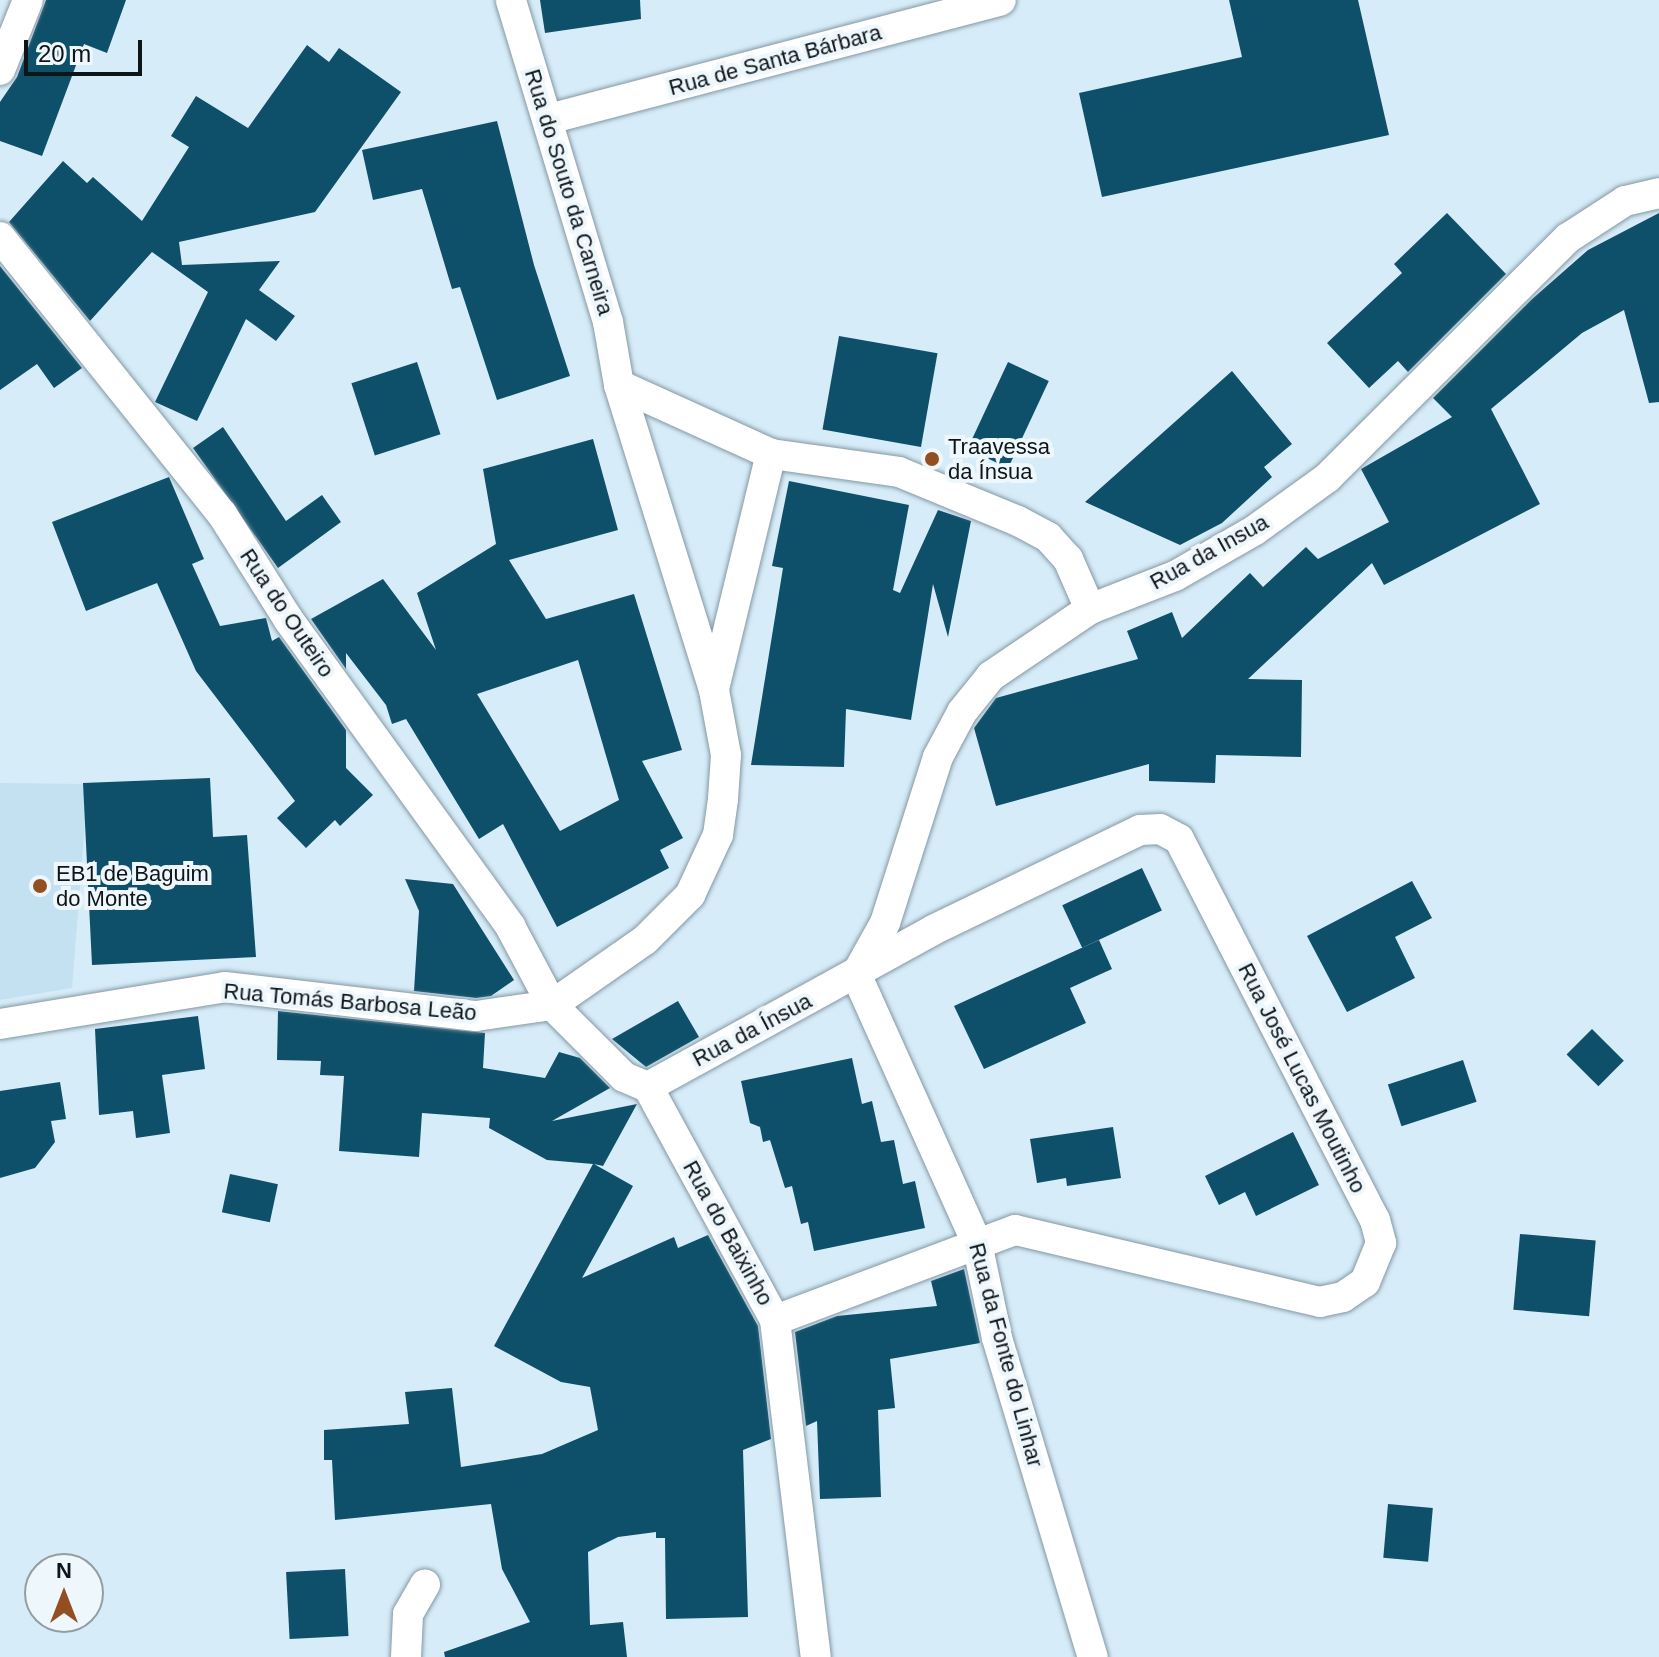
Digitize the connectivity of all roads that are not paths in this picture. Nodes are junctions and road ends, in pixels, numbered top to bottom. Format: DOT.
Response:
graph roads {
  1 [pos="28,0"];
  2 [pos="511,0"];
  3 [pos="1001,0"];
  4 [pos="0,70"];
  5 [pos="549,119"];
  6 [pos="1659,193"];
  7 [pos="0,237"];
  8 [pos="619,385"];
  9 [pos="771,454"];
  10 [pos="1090,609"];
  11 [pos="714,690"];
  12 [pos="856,974"];
  13 [pos="552,1005"];
  14 [pos="0,1024"];
  15 [pos="648,1087"];
  16 [pos="977,1243"];
  17 [pos="775,1320"];
  18 [pos="425,1584"];
  19 [pos="406,1657"];
  20 [pos="816,1657"];
  21 [pos="1093,1657"];
  1 -- 4 [label="street"];
  2 -- 5 [label="street, Rua do Souto da Carneira"];
  3 -- 5 [label="street, Rua de Santa Bárbara"];
  5 -- 8 [label="street, Rua do Souto da Carneira"];
  6 -- 10 [label="street, Rua da Insua"];
  7 -- 13 [label="street, Rua do Outeiro"];
  8 -- 9 [label="street"];
  8 -- 11 [label="street, Rua do Souto da Carneira"];
  9 -- 10 [label="street"];
  9 -- 11 [label="street"];
  10 -- 12 [label="street, Rua da Insua"];
  11 -- 13 [label="street, Rua Tomás Barbosa Leão"];
  12 -- 15 [label="street, Rua da Ínsua"];
  12 -- 16 [label="street, Rua da Fonte do Linhar"];
  12 -- 16 [label="street, Rua José Lucas Moutinho"];
  13 -- 14 [label="street, Rua Tomás Barbosa Leão"];
  13 -- 15 [label="street"];
  15 -- 17 [label="street, Rua do Baixinho"];
  16 -- 17 [label="street, Rua José Lucas Moutinho"];
  16 -- 21 [label="street, Rua da Fonte do Linhar"];
  17 -- 20 [label="street, Rua do Baixinho"];
  18 -- 19 [label="street"];
}
